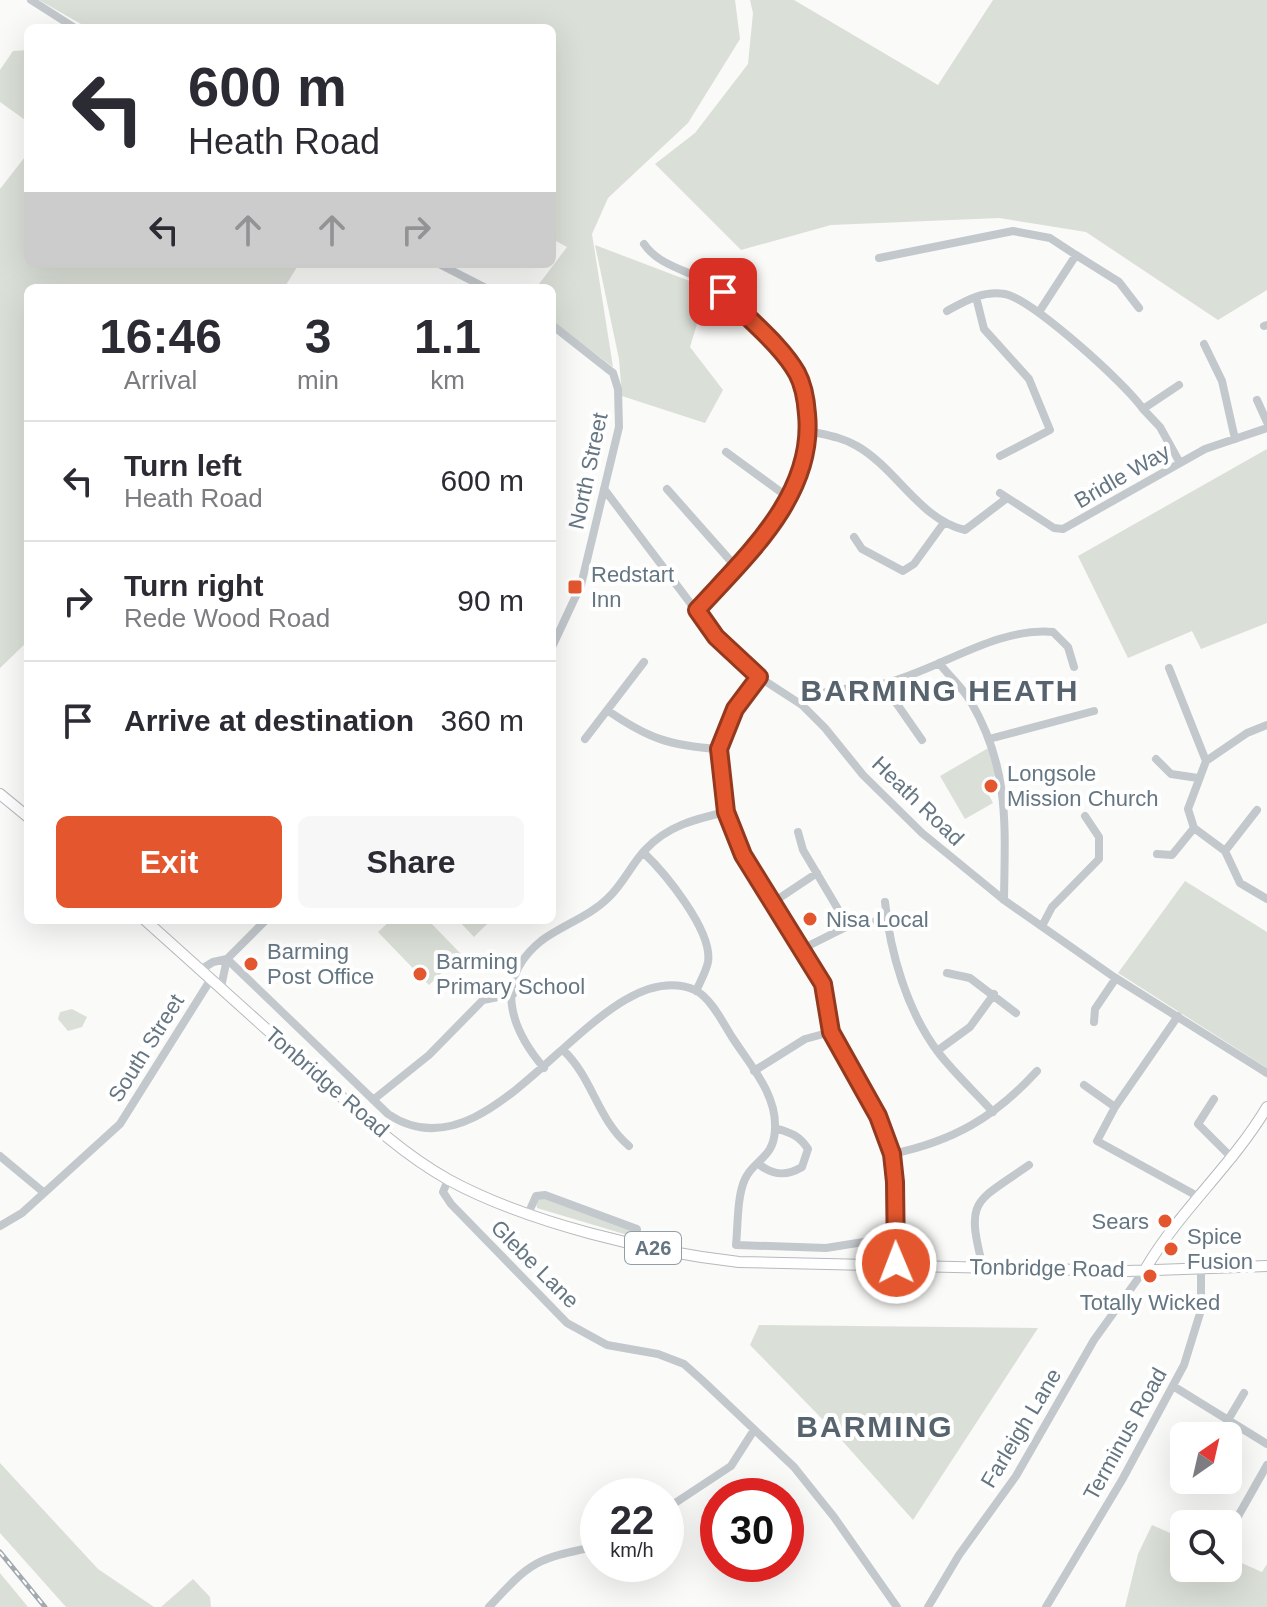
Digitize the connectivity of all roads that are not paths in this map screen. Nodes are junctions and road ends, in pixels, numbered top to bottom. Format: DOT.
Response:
graph roads {
  1 [pos="31,0"];
  2 [pos="69,24"];
  3 [pos="644,244"];
  4 [pos="1076,255"];
  5 [pos="879,258"];
  6 [pos="447,268"];
  7 [pos="478,284"];
  8 [pos="976,297"];
  9 [pos="1139,308"];
  10 [pos="947,311"];
  11 [pos="1039,312"];
  12 [pos="556,328"];
  13 [pos="1204,344"];
  14 [pos="1179,385"];
  15 [pos="1257,400"];
  16 [pos="1143,409"];
  17 [pos="1267,425"];
  18 [pos="809,431"];
  19 [pos="1235,439"];
  20 [pos="726,452"];
  21 [pos="1000,456"];
  22 [pos="1180,463"];
  23 [pos="604,489"];
  24 [pos="667,489"];
  25 [pos="789,498"];
  26 [pos="943,524"];
  27 [pos="854,537"];
  28 [pos="736,567"];
  29 [pos="697,610"];
  30 [pos="556,638"];
  31 [pos="644,662"];
  32 [pos="939,663"];
  33 [pos="1074,667"];
  34 [pos="1169,668"];
  35 [pos="759,677"];
  36 [pos="883,684"];
  37 [pos="802,705"];
  38 [pos="607,710"];
  39 [pos="1094,711"];
  40 [pos="1267,725"];
  41 [pos="989,739"];
  42 [pos="922,740"];
  43 [pos="584,741"];
  44 [pos="719,749"];
  45 [pos="1156,759"];
  46 [pos="1206,761"];
  47 [pos="1198,778"];
  48 [pos="0,794"];
  49 [pos="1257,810"];
  50 [pos="726,812"];
  51 [pos="24,814"];
  52 [pos="1085,816"];
  53 [pos="1194,828"];
  54 [pos="798,832"];
  55 [pos="1225,851"];
  56 [pos="643,852"];
  57 [pos="1157,854"];
  58 [pos="817,873"];
  59 [pos="1267,899"];
  60 [pos="1004,900"];
  61 [pos="885,902"];
  62 [pos="772,903"];
  63 [pos="886,920"];
  64 [pos="149,924"];
  65 [pos="262,924"];
  66 [pos="848,926"];
  67 [pos="1042,926"];
  68 [pos="802,949"];
  69 [pos="227,959"];
  70 [pos="200,970"];
  71 [pos="947,973"];
  72 [pos="1116,978"];
  73 [pos="211,979"];
  74 [pos="221,987"];
  75 [pos="696,991"];
  76 [pos="513,994"];
  77 [pos="994,994"];
  78 [pos="1016,1013"];
  79 [pos="1178,1016"];
  80 [pos="1094,1022"];
  81 [pos="831,1032"];
  82 [pos="563,1050"];
  83 [pos="937,1051"];
  84 [pos="338,1066"];
  85 [pos="544,1068"];
  86 [pos="754,1071"];
  87 [pos="1037,1071"];
  88 [pos="1267,1073"];
  89 [pos="324,1081"];
  90 [pos="1084,1085"];
  91 [pos="1214,1099"];
  92 [pos="373,1100"];
  93 [pos="1115,1107"];
  94 [pos="1267,1107"];
  95 [pos="993,1112"];
  96 [pos="775,1128"];
  97 [pos="629,1146"];
  98 [pos="892,1154"];
  99 [pos="0,1156"];
  100 [pos="1233,1159"];
  101 [pos="760,1165"];
  102 [pos="1029,1165"];
  103 [pos="1019,1172"];
  104 [pos="448,1180"];
  105 [pos="1024,1181"];
  106 [pos="42,1191"];
  107 [pos="1199,1197"];
  108 [pos="529,1212"];
  109 [pos="0,1226"];
  110 [pos="895,1237"];
  111 [pos="636,1245"];
  112 [pos="896,1263"];
  113 [pos="1201,1265"];
  114 [pos="1267,1266"];
  115 [pos="983,1267"];
  116 [pos="1146,1268"];
  117 [pos="1173,1386"];
  118 [pos="1244,1393"];
  119 [pos="1228,1420"];
  120 [pos="754,1430"];
  121 [pos="1267,1444"];
  122 [pos="1267,1465"];
  123 [pos="684,1497"];
  124 [pos="1242,1510"];
  125 [pos="580,1550"];
  126 [pos="489,1607"];
  127 [pos="897,1607"];
  128 [pos="928,1607"];
  129 [pos="1046,1607"];
  1 -- 2 [label="street"];
  3 -- 18 [label="street"];
  4 -- 5 [label="street"];
  4 -- 9 [label="street"];
  4 -- 11 [label="street"];
  6 -- 7 [label="street"];
  8 -- 10 [label="street"];
  8 -- 11 [label="street"];
  8 -- 21 [label="street"];
  11 -- 16 [label="street"];
  12 -- 23 [label="street, North Street"];
  13 -- 19 [label="street"];
  14 -- 16 [label="street"];
  15 -- 17 [label="street"];
  16 -- 22 [label="street"];
  17 -- 19 [label="street, Bridle Way"];
  18 -- 25 [label="street"];
  18 -- 26 [label="street"];
  19 -- 22 [label="street, Bridle Way"];
  20 -- 25 [label="street"];
  22 -- 26 [label="street, Bridle Way"];
  23 -- 29 [label="street, Heath Road"];
  23 -- 30 [label="street, North Street"];
  24 -- 28 [label="street"];
  25 -- 28 [label="street"];
  26 -- 27 [label="street"];
  28 -- 29 [label="street"];
  29 -- 35 [label="street, Heath Road"];
  31 -- 38 [label="street"];
  32 -- 33 [label="street"];
  32 -- 36 [label="street"];
  32 -- 41 [label="street"];
  34 -- 46 [label="street"];
  35 -- 37 [label="street, Heath Road"];
  35 -- 44 [label="street"];
  36 -- 37 [label="street"];
  36 -- 42 [label="street"];
  37 -- 60 [label="street, Heath Road"];
  38 -- 43 [label="street"];
  38 -- 44 [label="street"];
  39 -- 41 [label="street"];
  40 -- 46 [label="street"];
  41 -- 60 [label="street"];
  44 -- 50 [label="street"];
  45 -- 47 [label="street"];
  46 -- 47 [label="street"];
  47 -- 53 [label="street"];
  48 -- 51 [label="main road"];
  49 -- 55 [label="street"];
  50 -- 56 [label="street"];
  50 -- 62 [label="street"];
  52 -- 67 [label="street"];
  53 -- 55 [label="street"];
  53 -- 57 [label="street"];
  54 -- 58 [label="street"];
  55 -- 59 [label="street"];
  56 -- 75 [label="street"];
  56 -- 76 [label="street"];
  58 -- 62 [label="street"];
  58 -- 66 [label="street"];
  60 -- 67 [label="street, Heath Road"];
  61 -- 63 [label="street"];
  62 -- 68 [label="street"];
  63 -- 66 [label="street"];
  63 -- 83 [label="street"];
  64 -- 70 [label="main road, Tonbridge Road / A26"];
  65 -- 69 [label="street"];
  66 -- 68 [label="street"];
  67 -- 72 [label="street, Heath Road"];
  68 -- 81 [label="street"];
  69 -- 70 [label="street"];
  69 -- 74 [label="street"];
  69 -- 84 [label="street"];
  70 -- 73 [label="main road, Tonbridge Road / A26"];
  71 -- 77 [label="street"];
  72 -- 79 [label="street, Heath Road"];
  72 -- 80 [label="street"];
  73 -- 74 [label="main road, Tonbridge Road / A26"];
  73 -- 106 [label="street, South Street"];
  74 -- 89 [label="main road, Tonbridge Road / A26"];
  75 -- 82 [label="street"];
  75 -- 86 [label="street"];
  76 -- 85 [label="street"];
  76 -- 92 [label="street"];
  77 -- 78 [label="street"];
  77 -- 83 [label="street"];
  79 -- 88 [label="street, Heath Road"];
  79 -- 93 [label="street"];
  81 -- 86 [label="street"];
  81 -- 98 [label="street"];
  82 -- 85 [label="street"];
  82 -- 97 [label="street"];
  83 -- 95 [label="street"];
  84 -- 89 [label="street"];
  84 -- 92 [label="street"];
  85 -- 92 [label="street"];
  86 -- 96 [label="street"];
  87 -- 95 [label="street"];
  89 -- 104 [label="main road, Tonbridge Road / A26"];
  90 -- 93 [label="street"];
  91 -- 100 [label="street"];
  93 -- 107 [label="street"];
  94 -- 100 [label="main road"];
  95 -- 98 [label="street"];
  96 -- 101 [label="street"];
  96 -- 101 [label="street"];
  98 -- 110 [label="street"];
  99 -- 106 [label="street"];
  100 -- 107 [label="main road"];
  101 -- 110 [label="street"];
  102 -- 103 [label="street"];
  103 -- 105 [label="street"];
  103 -- 115 [label="street"];
  104 -- 108 [label="main road, Tonbridge Road / A26"];
  104 -- 120 [label="street, Glebe Lane"];
  106 -- 109 [label="street, South Street"];
  107 -- 116 [label="main road"];
  108 -- 111 [label="main road, Tonbridge Road / A26"];
  108 -- 111 [label="street"];
  110 -- 112 [label="street"];
  111 -- 112 [label="main road, Tonbridge Road / A26"];
  112 -- 115 [label="main road, Tonbridge Road / A26"];
  113 -- 114 [label="main road, Tonbridge Road / A26"];
  113 -- 116 [label="main road, Tonbridge Road / A26"];
  113 -- 117 [label="street, Terminus Road"];
  115 -- 116 [label="main road, Tonbridge Road / A26"];
  116 -- 128 [label="street, Farleigh Lane"];
  117 -- 119 [label="street"];
  117 -- 129 [label="street, Terminus Road"];
  118 -- 119 [label="street"];
  119 -- 121 [label="street"];
  120 -- 123 [label="street"];
  120 -- 127 [label="street, Glebe Lane"];
  122 -- 124 [label="street"];
  125 -- 126 [label="street"];
}
